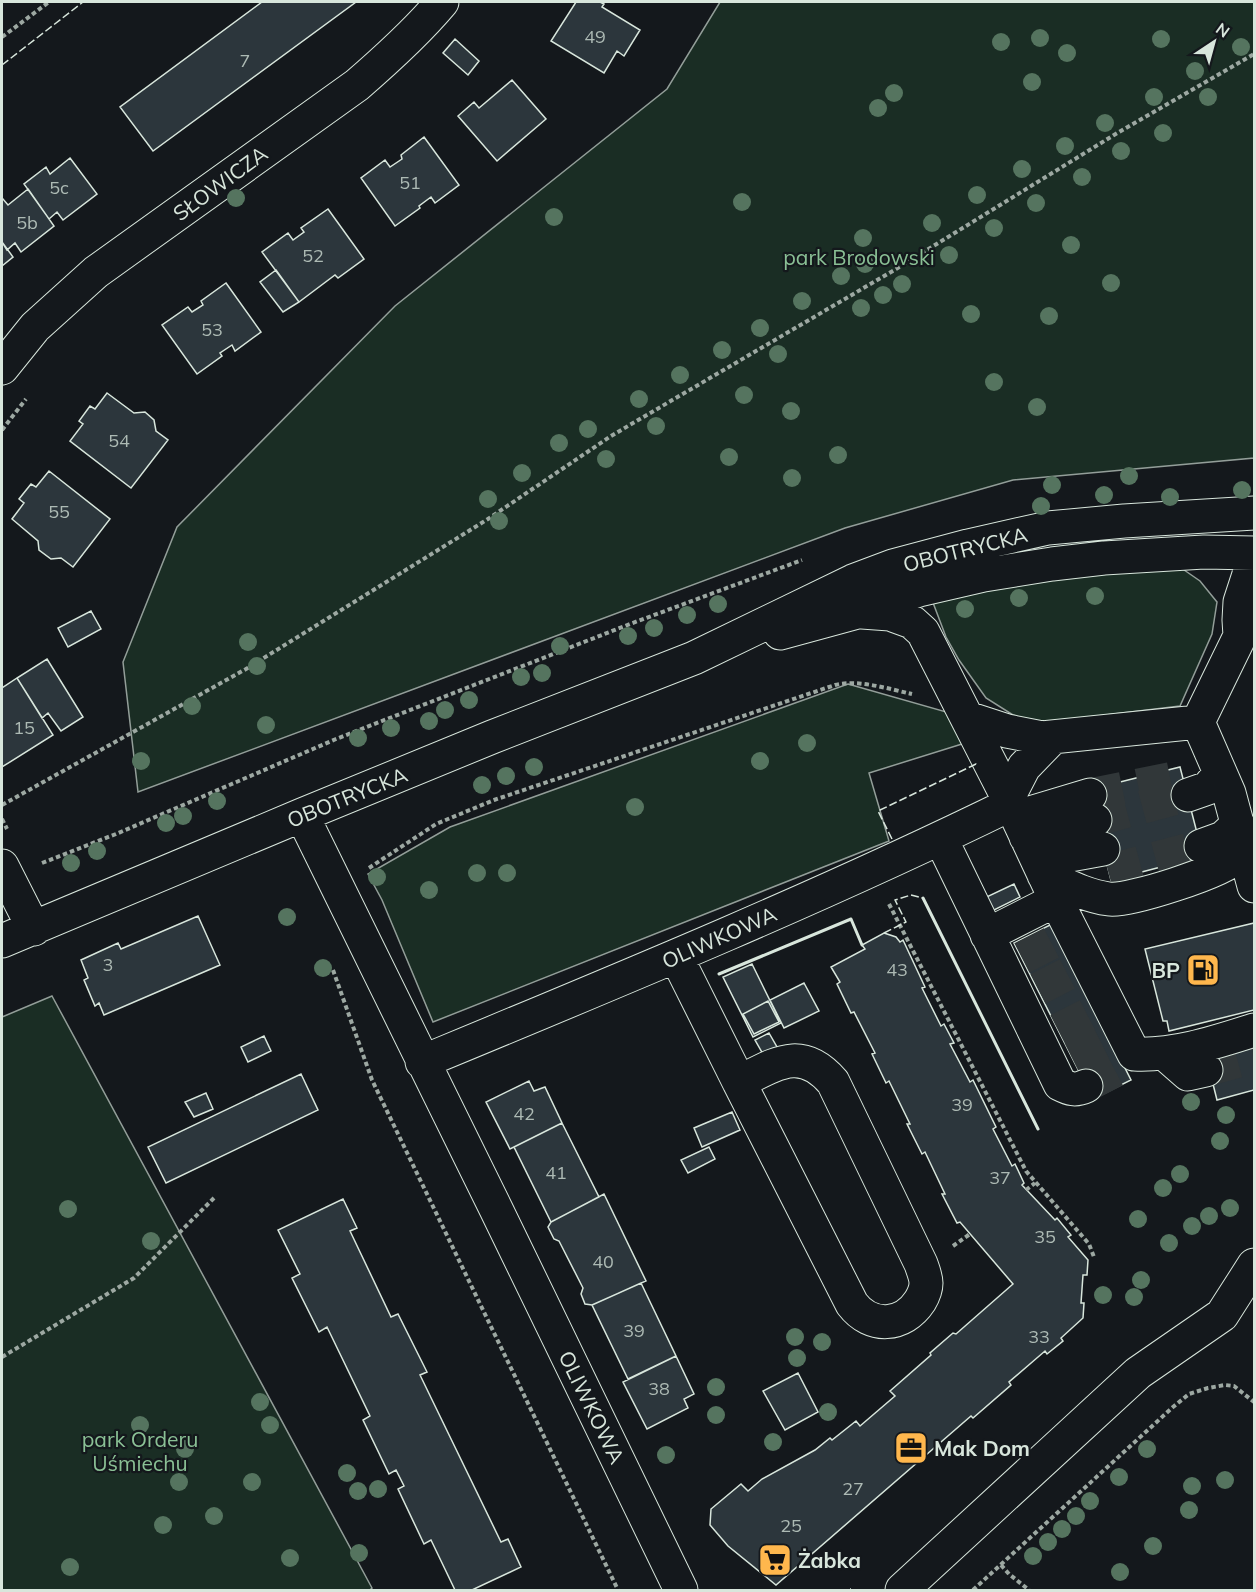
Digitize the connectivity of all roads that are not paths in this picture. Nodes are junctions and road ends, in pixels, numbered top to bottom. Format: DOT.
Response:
graph roads {
  1 [pos="437,4"];
  2 [pos="2,368"];
  3 [pos="1254,513"];
  4 [pos="1254,554"];
  5 [pos="1254,559"];
  6 [pos="857,612"];
  7 [pos="1247,635"];
  8 [pos="694,658"];
  9 [pos="964,712"];
  10 [pos="1053,737"];
  11 [pos="1223,785"];
  12 [pos="302,815"];
  13 [pos="940,838"];
  14 [pos="1029,843"];
  15 [pos="2,866"];
  16 [pos="1254,886"];
  17 [pos="34,929"];
  18 [pos="987,935"];
  19 [pos="2,941"];
  20 [pos="676,956"];
  21 [pos="1254,1030"];
  22 [pos="1123,1037"];
  23 [pos="1061,1061"];
  24 [pos="422,1062"];
  25 [pos="1206,1070"];
  26 [pos="740,1082"];
  27 [pos="1254,1265"];
  28 [pos="1222,1315"];
  29 [pos="1254,1317"];
  30 [pos="681,1590"];
  31 [pos="902,1590"];
  1 -- 2 [label="street, SŁOWICZA"];
  3 -- 8 [label="street, OBOTRYCKA"];
  4 -- 6 [label="street, OBOTRYCKA"];
  5 -- 7 [label="street"];
  6 -- 8 [label="street, OBOTRYCKA"];
  6 -- 9 [label="street"];
  7 -- 11 [label="street"];
  8 -- 12 [label="street, OBOTRYCKA"];
  9 -- 10 [label="street"];
  9 -- 14 [label="street"];
  10 -- 11 [label="street"];
  10 -- 14 [label="street"];
  11 -- 11 [label="street"];
  11 -- 14 [label="street"];
  11 -- 16 [label="street"];
  12 -- 17 [label="street, OBOTRYCKA"];
  12 -- 24 [label="street, OLIWKOWA"];
  13 -- 14 [label="street, OLIWKOWA"];
  13 -- 18 [label="street"];
  13 -- 20 [label="street, OLIWKOWA"];
  14 -- 14 [label="street"];
  14 -- 18 [label="street"];
  14 -- 22 [label="street"];
  15 -- 17 [label="street"];
  17 -- 19 [label="street, OBOTRYCKA"];
  18 -- 23 [label="street"];
  20 -- 24 [label="street, OLIWKOWA"];
  20 -- 26 [label="street"];
  21 -- 22 [label="street"];
  22 -- 25 [label="street"];
  24 -- 30 [label="street, OLIWKOWA"];
  26 -- 26 [label="street"];
  27 -- 28 [label="street"];
  28 -- 29 [label="street"];
  28 -- 31 [label="street"];
}
